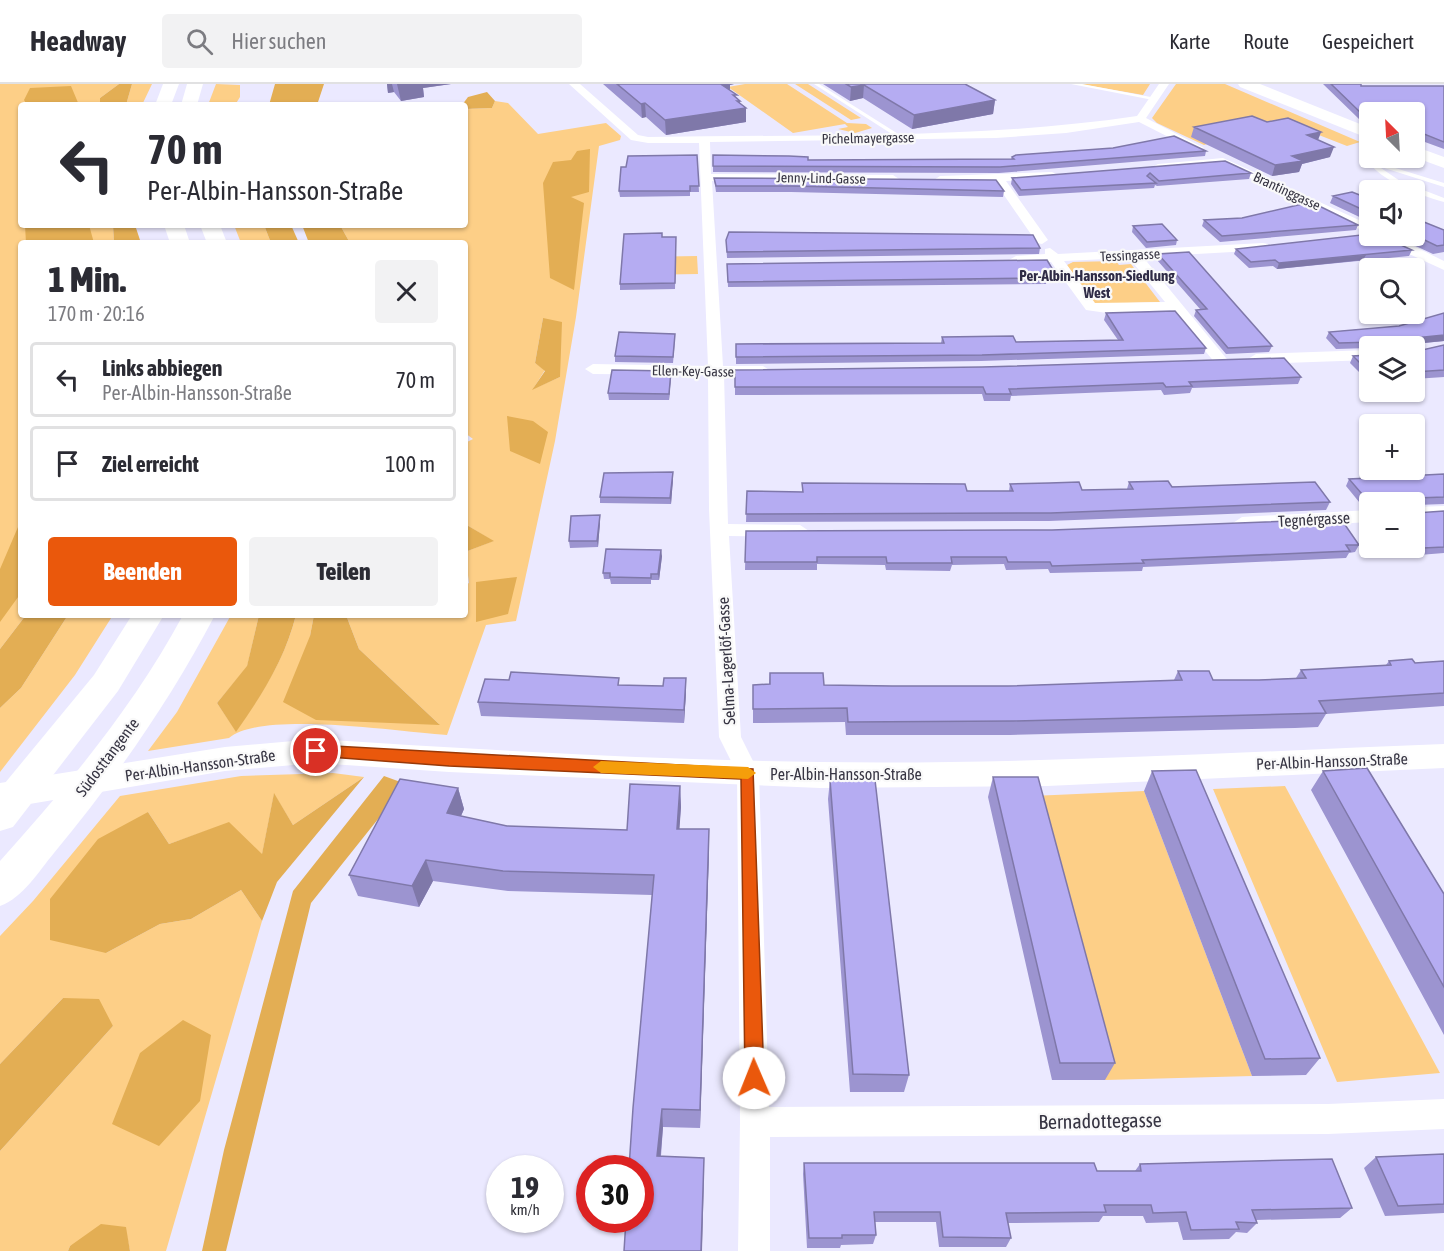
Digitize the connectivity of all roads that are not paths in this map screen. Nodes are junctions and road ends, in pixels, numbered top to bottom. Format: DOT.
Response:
graph roads {
  1 [pos="171,84"];
  2 [pos="195,84"];
  3 [pos="574,84"];
  4 [pos="816,84"];
  5 [pos="1073,84"];
  6 [pos="1164,84"];
  7 [pos="1246,84"];
  8 [pos="1153,98"];
  9 [pos="163,102"];
  10 [pos="190,102"];
  11 [pos="1140,119"];
  12 [pos="1359,130"];
  13 [pos="900,137"];
  14 [pos="704,140"];
  15 [pos="1425,156"];
  16 [pos="1223,160"];
  17 [pos="1444,163"];
  18 [pos="1377,168"];
  19 [pos="1395,168"];
  20 [pos="1140,169"];
  21 [pos="1070,175"];
  22 [pos="706,177"];
  23 [pos="999,179"];
  24 [pos="1398,180"];
  25 [pos="1444,185"];
  26 [pos="1425,191"];
  27 [pos="1425,193"];
  28 [pos="1444,195"];
  29 [pos="1444,200"];
  30 [pos="1359,225"];
  31 [pos="1359,237"];
  32 [pos="1351,238"];
  33 [pos="1274,246"];
  34 [pos="1402,246"];
  35 [pos="1048,250"];
  36 [pos="1134,255"];
  37 [pos="999,261"];
  38 [pos="1444,266"];
  39 [pos="1174,306"];
  40 [pos="1359,355"];
  41 [pos="1232,360"];
  42 [pos="1198,362"];
  43 [pos="593,369"];
  44 [pos="717,371"];
  45 [pos="784,371"];
  46 [pos="1444,511"];
  47 [pos="1425,512"];
  48 [pos="1359,517"];
  49 [pos="1223,524"];
  50 [pos="719,530"];
  51 [pos="823,532"];
  52 [pos="146,618"];
  53 [pos="197,618"];
  54 [pos="1444,756"];
  55 [pos="748,773"];
  56 [pos="0,796"];
  57 [pos="0,816"];
  58 [pos="0,889"];
  59 [pos="1444,1114"];
  60 [pos="755,1122"];
  61 [pos="754,1251"];
  1 -- 9 [label="main road"];
  2 -- 10 [label="main road"];
  3 -- 14 [label="street, Pichelmayergasse"];
  4 -- 13 [label="lane"];
  5 -- 8 [label="lane"];
  6 -- 8 [label="street"];
  7 -- 12 [label="main road"];
  8 -- 11 [label="street"];
  11 -- 13 [label="street, Pichelmayergasse"];
  11 -- 16 [label="street, Brantinggasse"];
  13 -- 14 [label="street, Pichelmayergasse"];
  14 -- 22 [label="street, Selma-Lagerlöf-Gasse"];
  15 -- 17 [label="main road"];
  16 -- 20 [label="street"];
  16 -- 30 [label="street, Brantinggasse"];
  18 -- 24 [label="lane"];
  19 -- 25 [label="lane"];
  21 -- 23 [label="street, Jenny-Lind-Gasse"];
  22 -- 23 [label="street, Jenny-Lind-Gasse"];
  22 -- 44 [label="street, Selma-Lagerlöf-Gasse"];
  23 -- 35 [label="street"];
  26 -- 28 [label="lane"];
  27 -- 29 [label="lane"];
  31 -- 32 [label="street"];
  33 -- 36 [label="street, Tessingasse"];
  34 -- 38 [label="street"];
  35 -- 36 [label="street, Tessingasse"];
  35 -- 37 [label="street, Tessingasse"];
  35 -- 39 [label="street"];
  36 -- 39 [label="street"];
  39 -- 41 [label="street"];
  40 -- 41 [label="street"];
  41 -- 42 [label="street"];
  43 -- 44 [label="street, Ellen-Key-Gasse"];
  44 -- 45 [label="street, Ellen-Key-Gasse"];
  44 -- 50 [label="street, Selma-Lagerlöf-Gasse"];
  46 -- 47 [label="street"];
  48 -- 49 [label="street, Tegnérgasse"];
  50 -- 51 [label="street"];
  50 -- 55 [label="street, Selma-Lagerlöf-Gasse"];
  52 -- 57 [label="main road"];
  53 -- 58 [label="main road, Südosttangente"];
  54 -- 55 [label="street, Per-Albin-Hansson-Straße"];
  55 -- 56 [label="street, Per-Albin-Hansson-Straße"];
  55 -- 60 [label="street, Selma-Lagerlöf-Gasse"];
  59 -- 60 [label="street, Bernadottegasse"];
  60 -- 61 [label="street, Selma-Lagerlöf-Gasse"];
}
